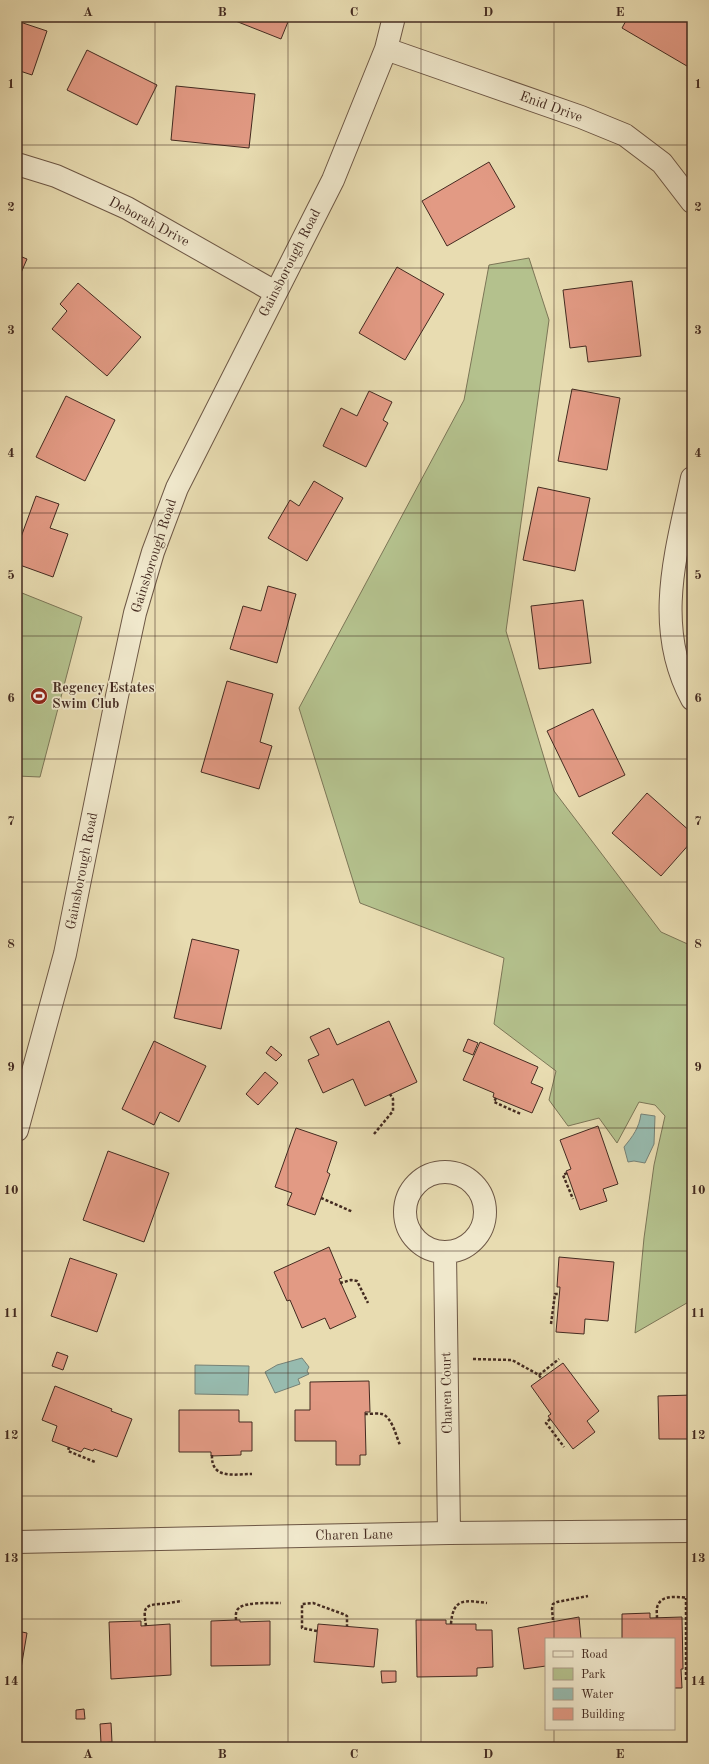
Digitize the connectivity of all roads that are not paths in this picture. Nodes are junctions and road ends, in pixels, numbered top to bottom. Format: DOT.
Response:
graph roads {
  1 [pos="394,17"];
  2 [pos="386,49"];
  3 [pos="17,164"];
  4 [pos="692,202"];
  5 [pos="275,292"];
  6 [pos="692,478"];
  7 [pos="692,699"];
  8 [pos="17,1130"];
  9 [pos="445,1253"];
  10 [pos="692,1531"];
  11 [pos="448,1534"];
  12 [pos="17,1542"];
  1 -- 2 [label="street, Gainsborough Road"];
  2 -- 4 [label="street, Enid Drive"];
  2 -- 5 [label="street, Gainsborough Road"];
  3 -- 5 [label="street, Deborah Drive"];
  5 -- 8 [label="street, Gainsborough Road"];
  6 -- 7 [label="street"];
  9 -- 11 [label="street, Charen Court"];
  10 -- 11 [label="street, Charen Lane"];
  11 -- 12 [label="street, Charen Lane"];
}
